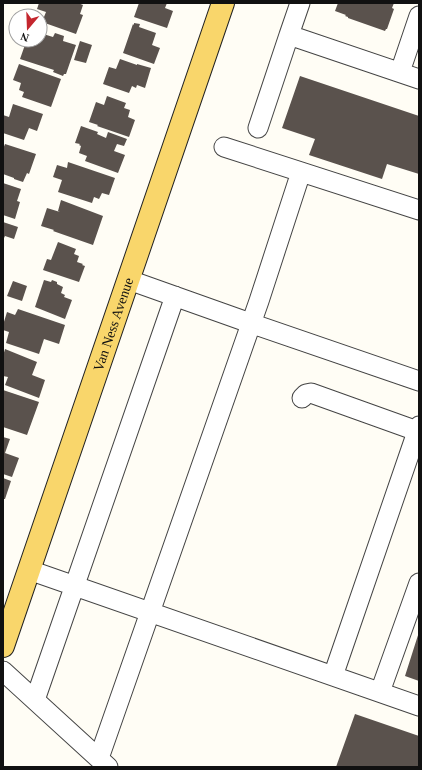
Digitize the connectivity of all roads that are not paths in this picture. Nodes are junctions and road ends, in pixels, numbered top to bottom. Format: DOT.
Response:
graph roads {
  1 [pos="224,3"];
  2 [pos="300,3"];
  3 [pos="419,16"];
  4 [pos="289,35"];
  5 [pos="400,72"];
  6 [pos="419,79"];
  7 [pos="258,128"];
  8 [pos="224,147"];
  9 [pos="301,172"];
  10 [pos="419,210"];
  11 [pos="129,280"];
  12 [pos="175,296"];
  13 [pos="250,323"];
  14 [pos="419,381"];
  15 [pos="302,398"];
  16 [pos="418,428"];
  17 [pos="29,570"];
  18 [pos="419,583"];
  19 [pos="73,592"];
  20 [pos="150,612"];
  21 [pos="3,646"];
  22 [pos="3,672"];
  23 [pos="333,676"];
  24 [pos="380,692"];
  25 [pos="34,700"];
  26 [pos="419,706"];
  27 [pos="104,763"];
  1 -- 11 [label="main road, Van Ness Avenue"];
  2 -- 4 [label="lane"];
  3 -- 5 [label="lane"];
  4 -- 5 [label="lane"];
  4 -- 7 [label="lane"];
  5 -- 6 [label="lane"];
  8 -- 9 [label="lane"];
  9 -- 10 [label="lane"];
  9 -- 13 [label="lane"];
  11 -- 12 [label="lane"];
  11 -- 17 [label="main road, Van Ness Avenue"];
  12 -- 13 [label="lane"];
  12 -- 19 [label="lane"];
  13 -- 14 [label="lane"];
  13 -- 20 [label="lane"];
  15 -- 16 [label="lane"];
  16 -- 23 [label="lane"];
  17 -- 19 [label="lane"];
  17 -- 21 [label="main road, Van Ness Avenue"];
  18 -- 24 [label="lane"];
  19 -- 20 [label="lane"];
  19 -- 25 [label="lane"];
  20 -- 23 [label="lane"];
  20 -- 27 [label="lane"];
  22 -- 25 [label="lane"];
  23 -- 24 [label="lane"];
  24 -- 26 [label="lane"];
  25 -- 27 [label="lane"];
}
